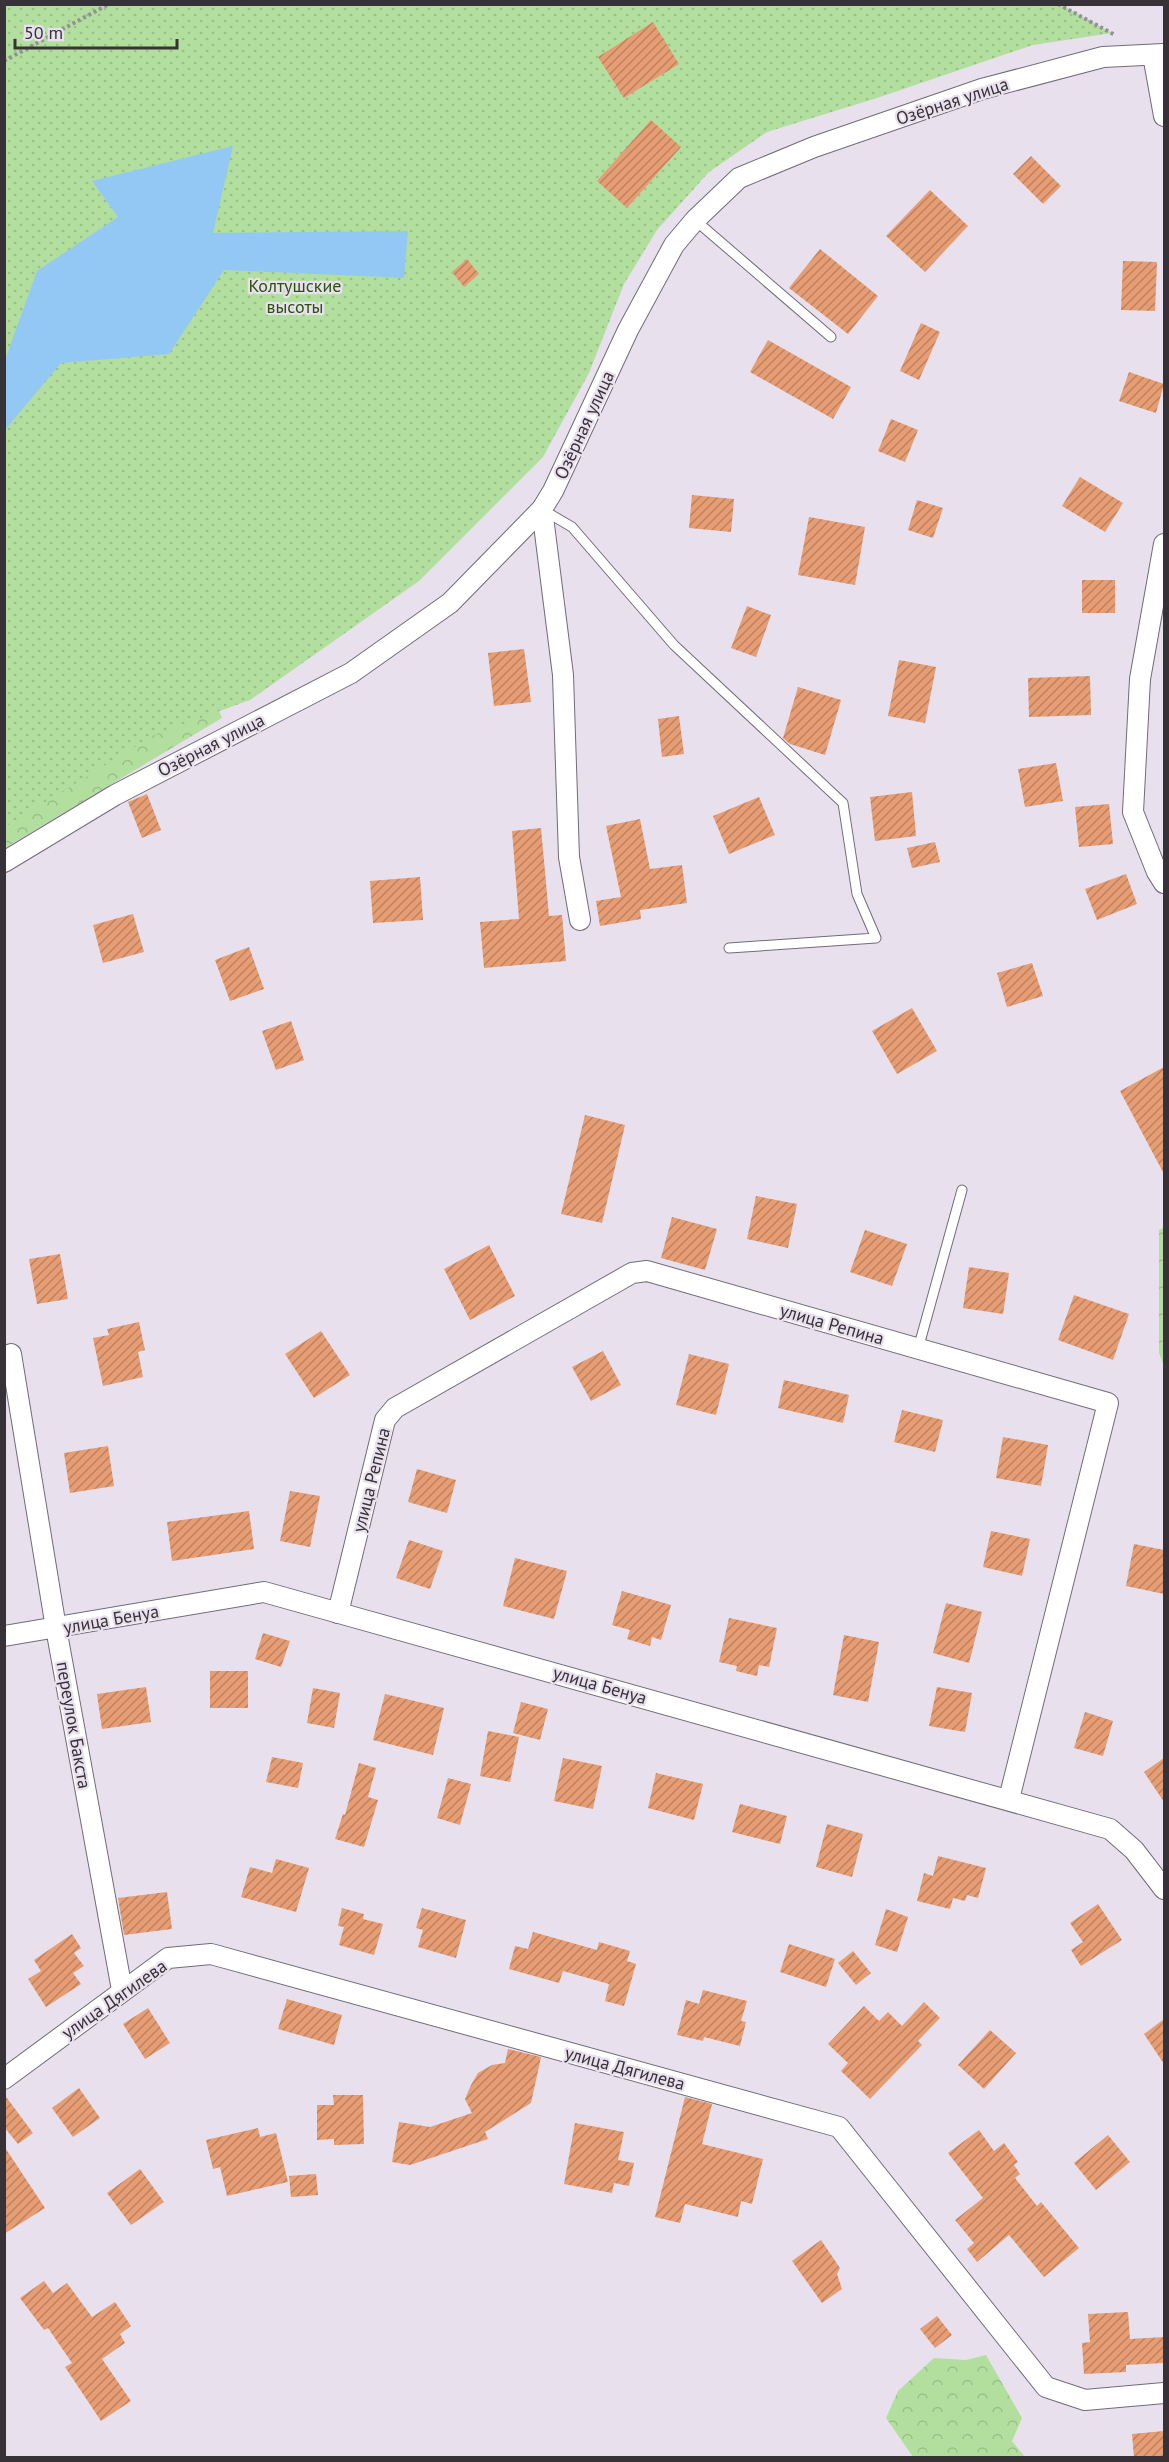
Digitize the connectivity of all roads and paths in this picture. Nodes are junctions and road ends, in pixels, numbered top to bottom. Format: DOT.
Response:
graph roads {
  1 [pos="109,4"];
  2 [pos="1058,4"];
  3 [pos="1121,38"];
  4 [pos="1159,55"];
  5 [pos="4,61"];
  6 [pos="1164,116"];
  7 [pos="695,220"];
  8 [pos="831,337"];
  9 [pos="542,509"];
  10 [pos="1164,544"];
  11 [pos="4,862"];
  12 [pos="1164,883"];
  13 [pos="580,920"];
  14 [pos="729,948"];
  15 [pos="962,1190"];
  16 [pos="918,1349"];
  17 [pos="11,1354"];
  18 [pos="338,1613"];
  19 [pos="56,1628"];
  20 [pos="4,1636"];
  21 [pos="1009,1799"];
  22 [pos="1164,1889"];
  23 [pos="122,1990"];
  24 [pos="4,2079"];
  25 [pos="1164,2393"];
  1 -- 5 [label="path"];
  2 -- 3 [label="path"];
  4 -- 6 [label="street"];
  4 -- 7 [label="street, Озёрная улица"];
  7 -- 8 [label="lane"];
  7 -- 9 [label="street, Озёрная улица"];
  9 -- 11 [label="street, Озёрная улица"];
  9 -- 13 [label="street"];
  9 -- 14 [label="lane"];
  10 -- 12 [label="street"];
  15 -- 16 [label="lane"];
  16 -- 18 [label="street, улица Репина"];
  16 -- 21 [label="street, улица Репина"];
  17 -- 19 [label="street, переулок Бакста"];
  18 -- 19 [label="street, улица Бенуа"];
  18 -- 21 [label="street, улица Бенуа"];
  19 -- 20 [label="street, улица Бенуа"];
  19 -- 23 [label="street, переулок Бакста"];
  21 -- 22 [label="street, улица Бенуа"];
  23 -- 24 [label="street, улица Дягилева"];
  23 -- 25 [label="street, улица Дягилева"];
}
